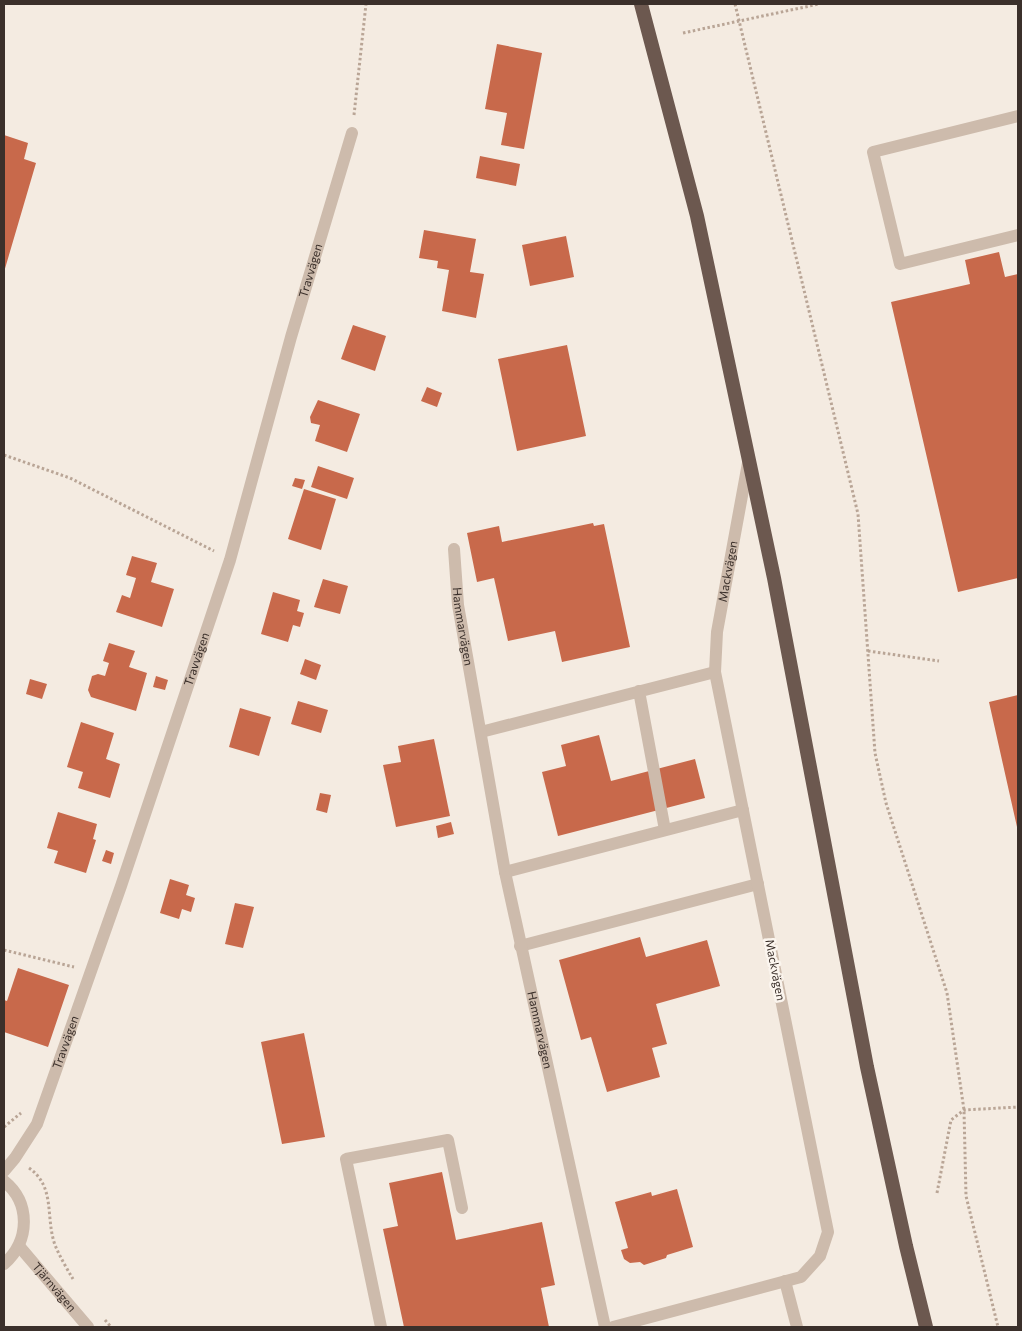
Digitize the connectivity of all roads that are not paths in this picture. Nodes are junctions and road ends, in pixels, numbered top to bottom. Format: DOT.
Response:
graph roads {
  1 [pos="641,4"];
  2 [pos="1018,116"];
  3 [pos="352,133"];
  4 [pos="1018,235"];
  5 [pos="748,463"];
  6 [pos="454,549"];
  7 [pos="716,672"];
  8 [pos="639,691"];
  9 [pos="481,732"];
  10 [pos="743,810"];
  11 [pos="665,830"];
  12 [pos="505,872"];
  13 [pos="758,884"];
  14 [pos="520,946"];
  15 [pos="4,1171"];
  16 [pos="4,1181"];
  17 [pos="462,1208"];
  18 [pos="19,1246"];
  19 [pos="4,1264"];
  20 [pos="785,1282"];
  21 [pos="88,1327"];
  22 [pos="381,1327"];
  23 [pos="605,1327"];
  24 [pos="613,1327"];
  25 [pos="797,1327"];
  26 [pos="926,1327"];
  1 -- 5 [label="highway"];
  2 -- 4 [label="street"];
  3 -- 15 [label="street, Travvägen"];
  5 -- 7 [label="street, Mackvägen"];
  5 -- 26 [label="highway"];
  6 -- 9 [label="street, Hammarvägen"];
  7 -- 8 [label="street"];
  7 -- 10 [label="street, Mackvägen"];
  8 -- 9 [label="street"];
  8 -- 11 [label="street"];
  9 -- 12 [label="street, Hammarvägen"];
  10 -- 11 [label="street"];
  10 -- 13 [label="street, Mackvägen"];
  11 -- 12 [label="street"];
  12 -- 14 [label="street, Hammarvägen"];
  13 -- 14 [label="street"];
  13 -- 20 [label="street, Mackvägen"];
  14 -- 23 [label="street, Hammarvägen"];
  16 -- 18 [label="street"];
  17 -- 22 [label="street"];
  18 -- 19 [label="street"];
  18 -- 21 [label="street, Tjärnvägen"];
  20 -- 24 [label="street, Mackvägen"];
  20 -- 25 [label="street"];
}
